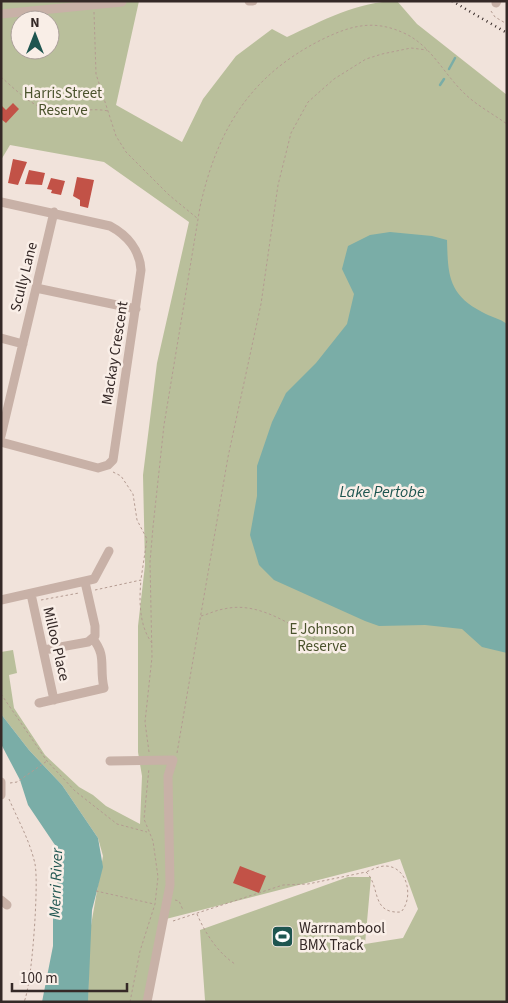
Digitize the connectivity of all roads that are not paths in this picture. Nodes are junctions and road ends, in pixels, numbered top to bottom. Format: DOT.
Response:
graph roads {
  1 [pos="122,2"];
  2 [pos="1,14"];
  3 [pos="1,202"];
  4 [pos="54,212"];
  5 [pos="36,288"];
  6 [pos="136,309"];
  7 [pos="1,338"];
  8 [pos="23,344"];
  9 [pos="1,436"];
  10 [pos="1,442"];
  11 [pos="109,551"];
  12 [pos="87,587"];
  13 [pos="32,598"];
  14 [pos="1,600"];
  15 [pos="93,638"];
  16 [pos="44,650"];
  17 [pos="54,700"];
  18 [pos="39,704"];
  19 [pos="110,760"];
  20 [pos="2,783"];
  21 [pos="1,795"];
  22 [pos="147,1002"];
  1 -- 2 [label="street"];
  3 -- 4 [label="street"];
  4 -- 5 [label="street, Scully Lane"];
  4 -- 6 [label="street, Mackay Crescent"];
  5 -- 6 [label="street"];
  5 -- 8 [label="street, Scully Lane"];
  6 -- 10 [label="street, Mackay Crescent"];
  7 -- 8 [label="street"];
  8 -- 9 [label="street, Scully Lane"];
  11 -- 12 [label="street"];
  12 -- 13 [label="street"];
  12 -- 15 [label="street"];
  13 -- 14 [label="street"];
  13 -- 16 [label="street, Milloo Place"];
  15 -- 16 [label="street"];
  15 -- 17 [label="street"];
  16 -- 17 [label="street, Milloo Place"];
  17 -- 18 [label="street"];
  19 -- 22 [label="street"];
  20 -- 21 [label="street"];
}
